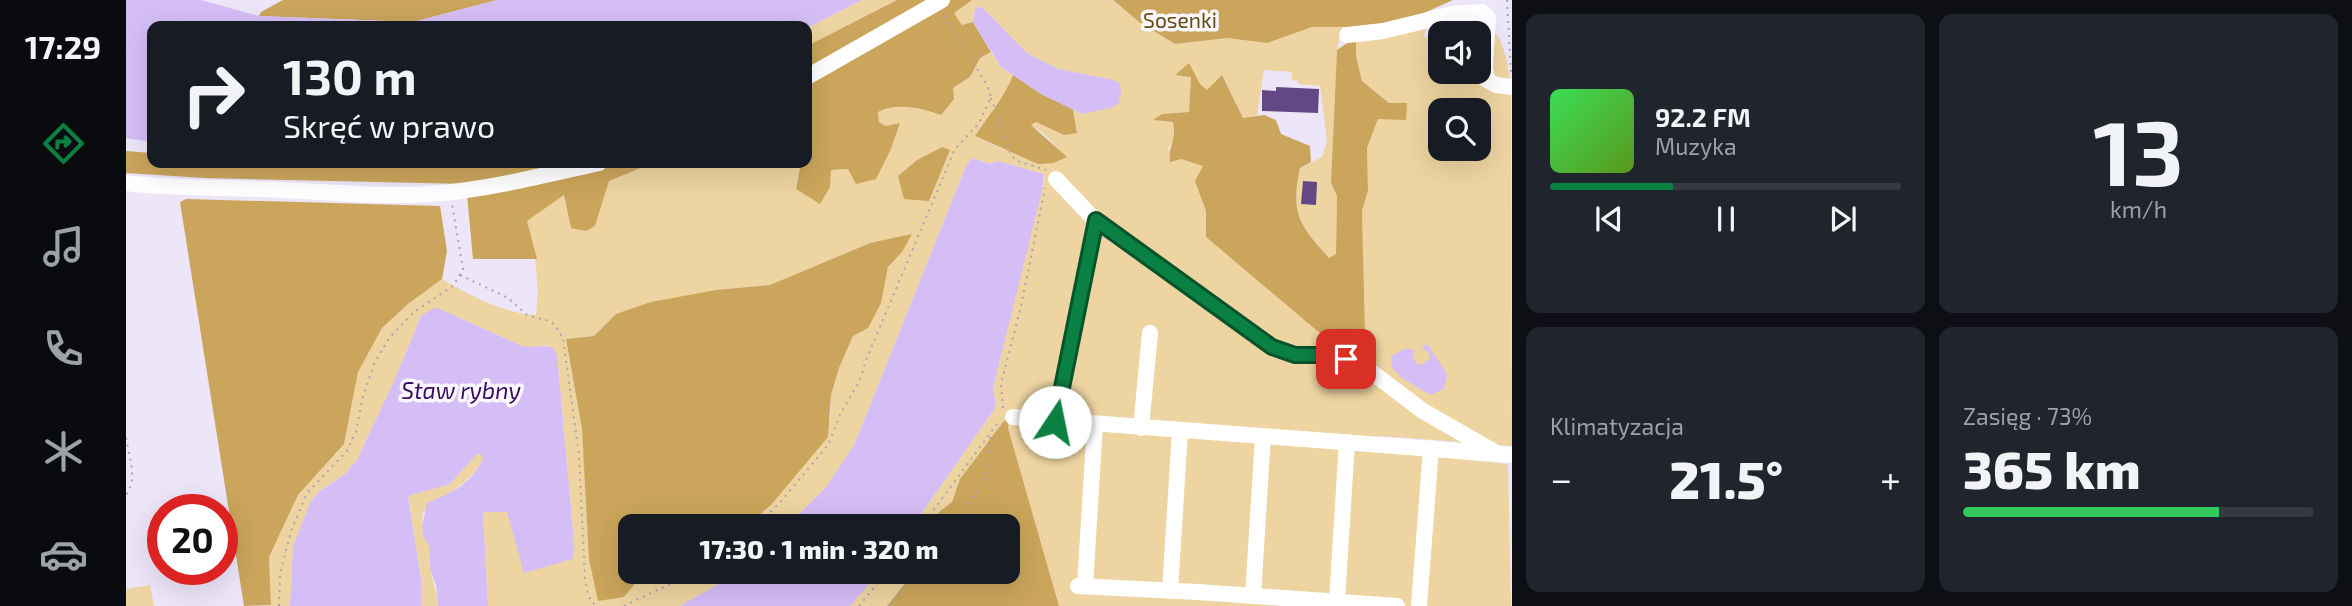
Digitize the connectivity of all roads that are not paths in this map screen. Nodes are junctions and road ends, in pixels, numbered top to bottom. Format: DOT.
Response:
graph roads {
  1 [pos="939,2"];
  2 [pos="1347,35"];
  3 [pos="812,74"];
  4 [pos="1512,87"];
  5 [pos="579,168"];
  6 [pos="1050,177"];
  7 [pos="126,183"];
  8 [pos="1096,220"];
  9 [pos="1150,333"];
  10 [pos="1006,415"];
  11 [pos="1055,422"];
  12 [pos="1095,425"];
  13 [pos="1141,428"];
  14 [pos="1180,430"];
  15 [pos="1263,436"];
  16 [pos="1347,442"];
  17 [pos="1431,448"];
  18 [pos="1505,454"];
  19 [pos="1170,591"];
  20 [pos="1253,596"];
  21 [pos="1336,601"];
  22 [pos="1397,606"];
  23 [pos="1419,606"];
  1 -- 3 [label="lane"];
  2 -- 4 [label="lane"];
  5 -- 7 [label="lane"];
  6 -- 8 [label="lane"];
  8 -- 11 [label="lane"];
  8 -- 18 [label="lane"];
  9 -- 13 [label="lane"];
  10 -- 11 [label="lane"];
  11 -- 12 [label="lane"];
  12 -- 13 [label="lane"];
  12 -- 19 [label="lane"];
  13 -- 14 [label="lane"];
  14 -- 15 [label="lane"];
  14 -- 19 [label="lane"];
  15 -- 16 [label="lane"];
  15 -- 20 [label="lane"];
  16 -- 17 [label="lane"];
  16 -- 21 [label="lane"];
  17 -- 18 [label="lane"];
  17 -- 23 [label="lane"];
  19 -- 20 [label="lane"];
  20 -- 21 [label="lane"];
  21 -- 22 [label="lane"];
}
